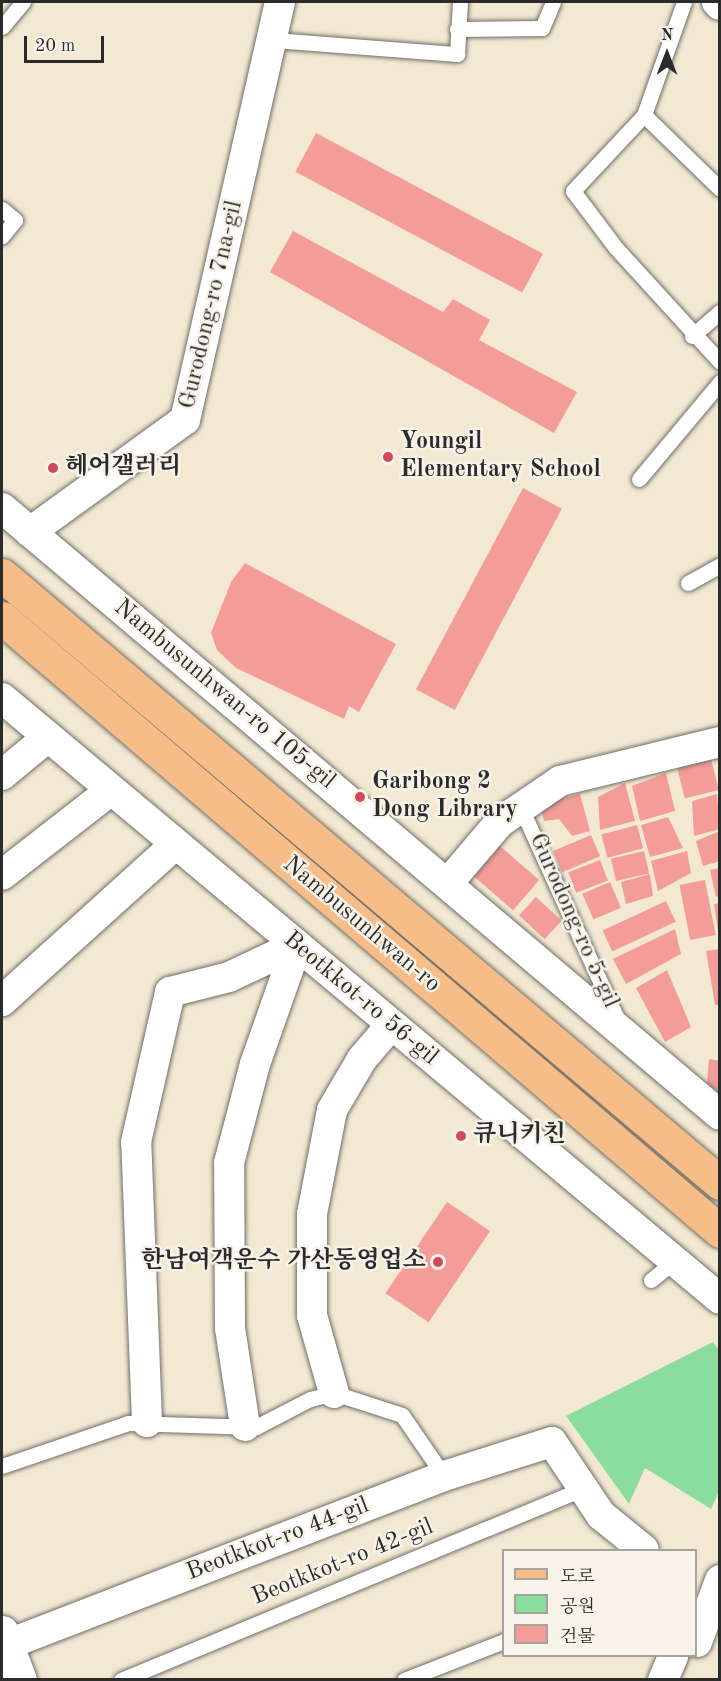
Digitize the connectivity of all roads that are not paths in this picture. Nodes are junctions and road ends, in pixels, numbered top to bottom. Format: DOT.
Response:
graph roads {
  1 [pos="23,2"];
  2 [pos="280,2"];
  3 [pos="460,2"];
  4 [pos="553,2"];
  5 [pos="684,2"];
  6 [pos="2,27"];
  7 [pos="457,29"];
  8 [pos="274,40"];
  9 [pos="644,115"];
  10 [pos="720,189"];
  11 [pos="2,209"];
  12 [pos="2,236"];
  13 [pos="720,312"];
  14 [pos="692,336"];
  15 [pos="720,362"];
  16 [pos="720,382"];
  17 [pos="639,479"];
  18 [pos="2,508"];
  19 [pos="30,532"];
  20 [pos="720,565"];
  21 [pos="2,575"];
  22 [pos="688,583"];
  23 [pos="2,618"];
  24 [pos="2,698"];
  25 [pos="48,737"];
  26 [pos="720,742"];
  27 [pos="2,775"];
  28 [pos="111,790"];
  29 [pos="521,808"];
  30 [pos="176,844"];
  31 [pos="2,875"];
  32 [pos="448,883"];
  33 [pos="297,945"];
  34 [pos="2,1001"];
  35 [pos="391,1025"];
  36 [pos="624,1034"];
  37 [pos="720,1115"];
  38 [pos="720,1183"];
  39 [pos="720,1231"];
  40 [pos="720,1299"];
  41 [pos="334,1393"];
  42 [pos="147,1422"];
  43 [pos="245,1426"];
  44 [pos="2,1466"];
  45 [pos="444,1476"];
  46 [pos="582,1489"];
  47 [pos="642,1549"];
  48 [pos="720,1580"];
  49 [pos="698,1634"];
  50 [pos="4,1639"];
  51 [pos="502,1642"];
  52 [pos="680,1657"];
  53 [pos="20,1680"];
  54 [pos="121,1680"];
  55 [pos="404,1680"];
  56 [pos="663,1680"];
  1 -- 6 [label="lane"];
  2 -- 8 [label="street, Gurodong-ro 7na-gil"];
  3 -- 7 [label="lane"];
  4 -- 7 [label="lane"];
  5 -- 9 [label="lane"];
  7 -- 8 [label="lane"];
  8 -- 19 [label="street, Gurodong-ro 7na-gil"];
  9 -- 10 [label="lane"];
  9 -- 14 [label="lane"];
  11 -- 12 [label="lane"];
  13 -- 14 [label="lane"];
  14 -- 15 [label="lane"];
  16 -- 17 [label="lane"];
  18 -- 19 [label="street, Nambusunhwan-ro 105-gil"];
  19 -- 32 [label="street, Nambusunhwan-ro 105-gil"];
  20 -- 22 [label="lane"];
  21 -- 38 [label="main road, Nambusunhwan-ro"];
  23 -- 39 [label="main road, Nambusunhwan-ro"];
  24 -- 25 [label="street, Beotkkot-ro 56-gil"];
  25 -- 27 [label="street"];
  25 -- 28 [label="street, Beotkkot-ro 56-gil"];
  26 -- 29 [label="street, Gurodong-ro 5-gil"];
  28 -- 30 [label="street, Beotkkot-ro 56-gil"];
  28 -- 31 [label="street"];
  29 -- 32 [label="street, Gurodong-ro 5-gil"];
  29 -- 36 [label="lane, Gurodong-ro 5-gil"];
  30 -- 33 [label="street, Beotkkot-ro 56-gil"];
  30 -- 34 [label="street"];
  32 -- 36 [label="street, Nambusunhwan-ro 105-gil"];
  33 -- 35 [label="street, Beotkkot-ro 56-gil"];
  33 -- 42 [label="street"];
  33 -- 43 [label="street"];
  35 -- 40 [label="street, Beotkkot-ro 56-gil"];
  35 -- 41 [label="street"];
  36 -- 37 [label="street, Nambusunhwan-ro 105-gil"];
  41 -- 43 [label="lane"];
  41 -- 45 [label="lane"];
  42 -- 43 [label="lane"];
  42 -- 44 [label="lane"];
  45 -- 46 [label="street, Beotkkot-ro 44-gil"];
  45 -- 50 [label="street, Beotkkot-ro 44-gil"];
  46 -- 47 [label="street"];
  46 -- 54 [label="lane, Beotkkot-ro 42-gil"];
  48 -- 49 [label="street"];
  50 -- 53 [label="street"];
  51 -- 55 [label="lane"];
  52 -- 56 [label="street"];
}
